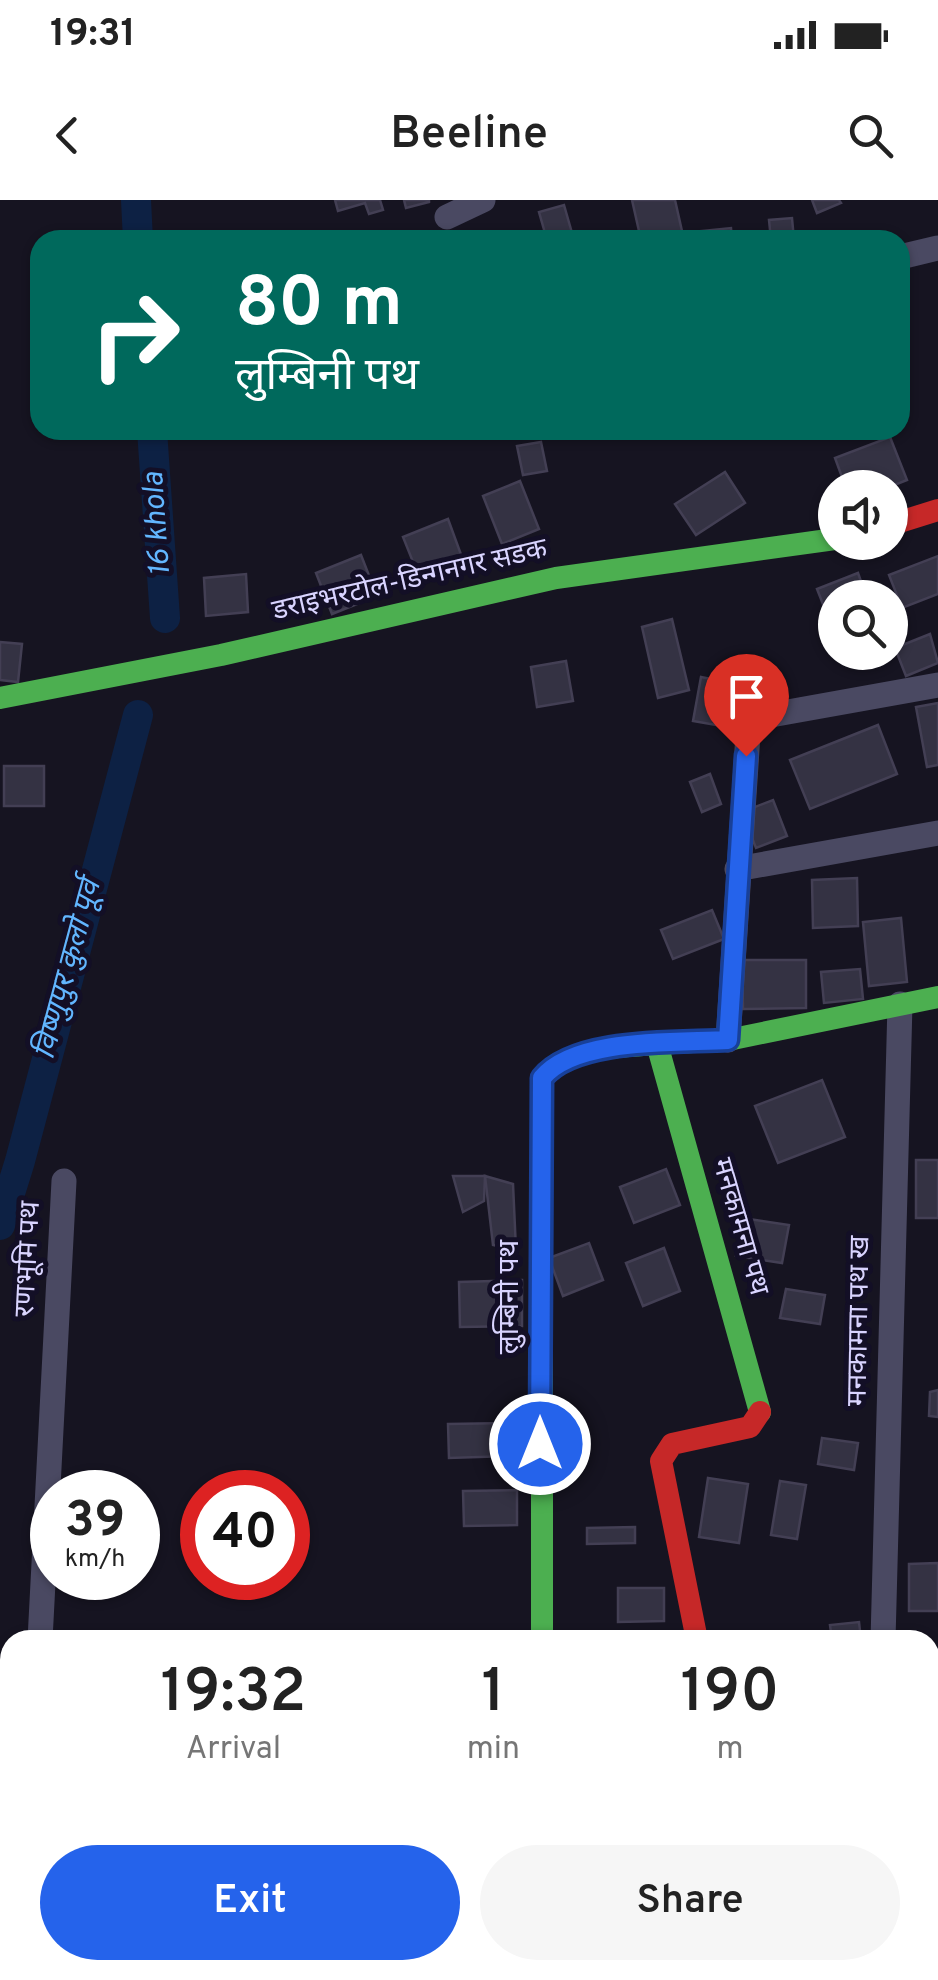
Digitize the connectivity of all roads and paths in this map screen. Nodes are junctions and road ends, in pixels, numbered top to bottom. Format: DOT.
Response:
graph roads {
  1 [pos="483,200"];
  2 [pos="447,217"];
  3 [pos="938,248"];
  4 [pos="910,255"];
  5 [pos="938,510"];
  6 [pos="908,519"];
  7 [pos="818,541"];
  8 [pos="938,685"];
  9 [pos="0,698"];
  10 [pos="938,833"];
  11 [pos="737,869"];
  12 [pos="938,996"];
  13 [pos="900,1004"];
  14 [pos="728,1040"];
  15 [pos="656,1044"];
  16 [pos="64,1181"];
  17 [pos="41,1630"];
  18 [pos="542,1630"];
  19 [pos="695,1630"];
  20 [pos="883,1630"];
  1 -- 2 [label="street"];
  3 -- 4 [label="street"];
  5 -- 6 [label="street"];
  7 -- 9 [label="street, डराइभरटोल-डिन्गनगर सडक"];
  8 -- 11 [label="street"];
  10 -- 11 [label="street"];
  11 -- 14 [label="street"];
  12 -- 13 [label="street"];
  13 -- 14 [label="street"];
  13 -- 20 [label="street, मनकामना पथ ख"];
  14 -- 15 [label="street"];
  15 -- 18 [label="street, लुम्बिनी पथ"];
  15 -- 19 [label="street, मनकामना पथ"];
  16 -- 17 [label="street, रणभूमि पथ"];
}
